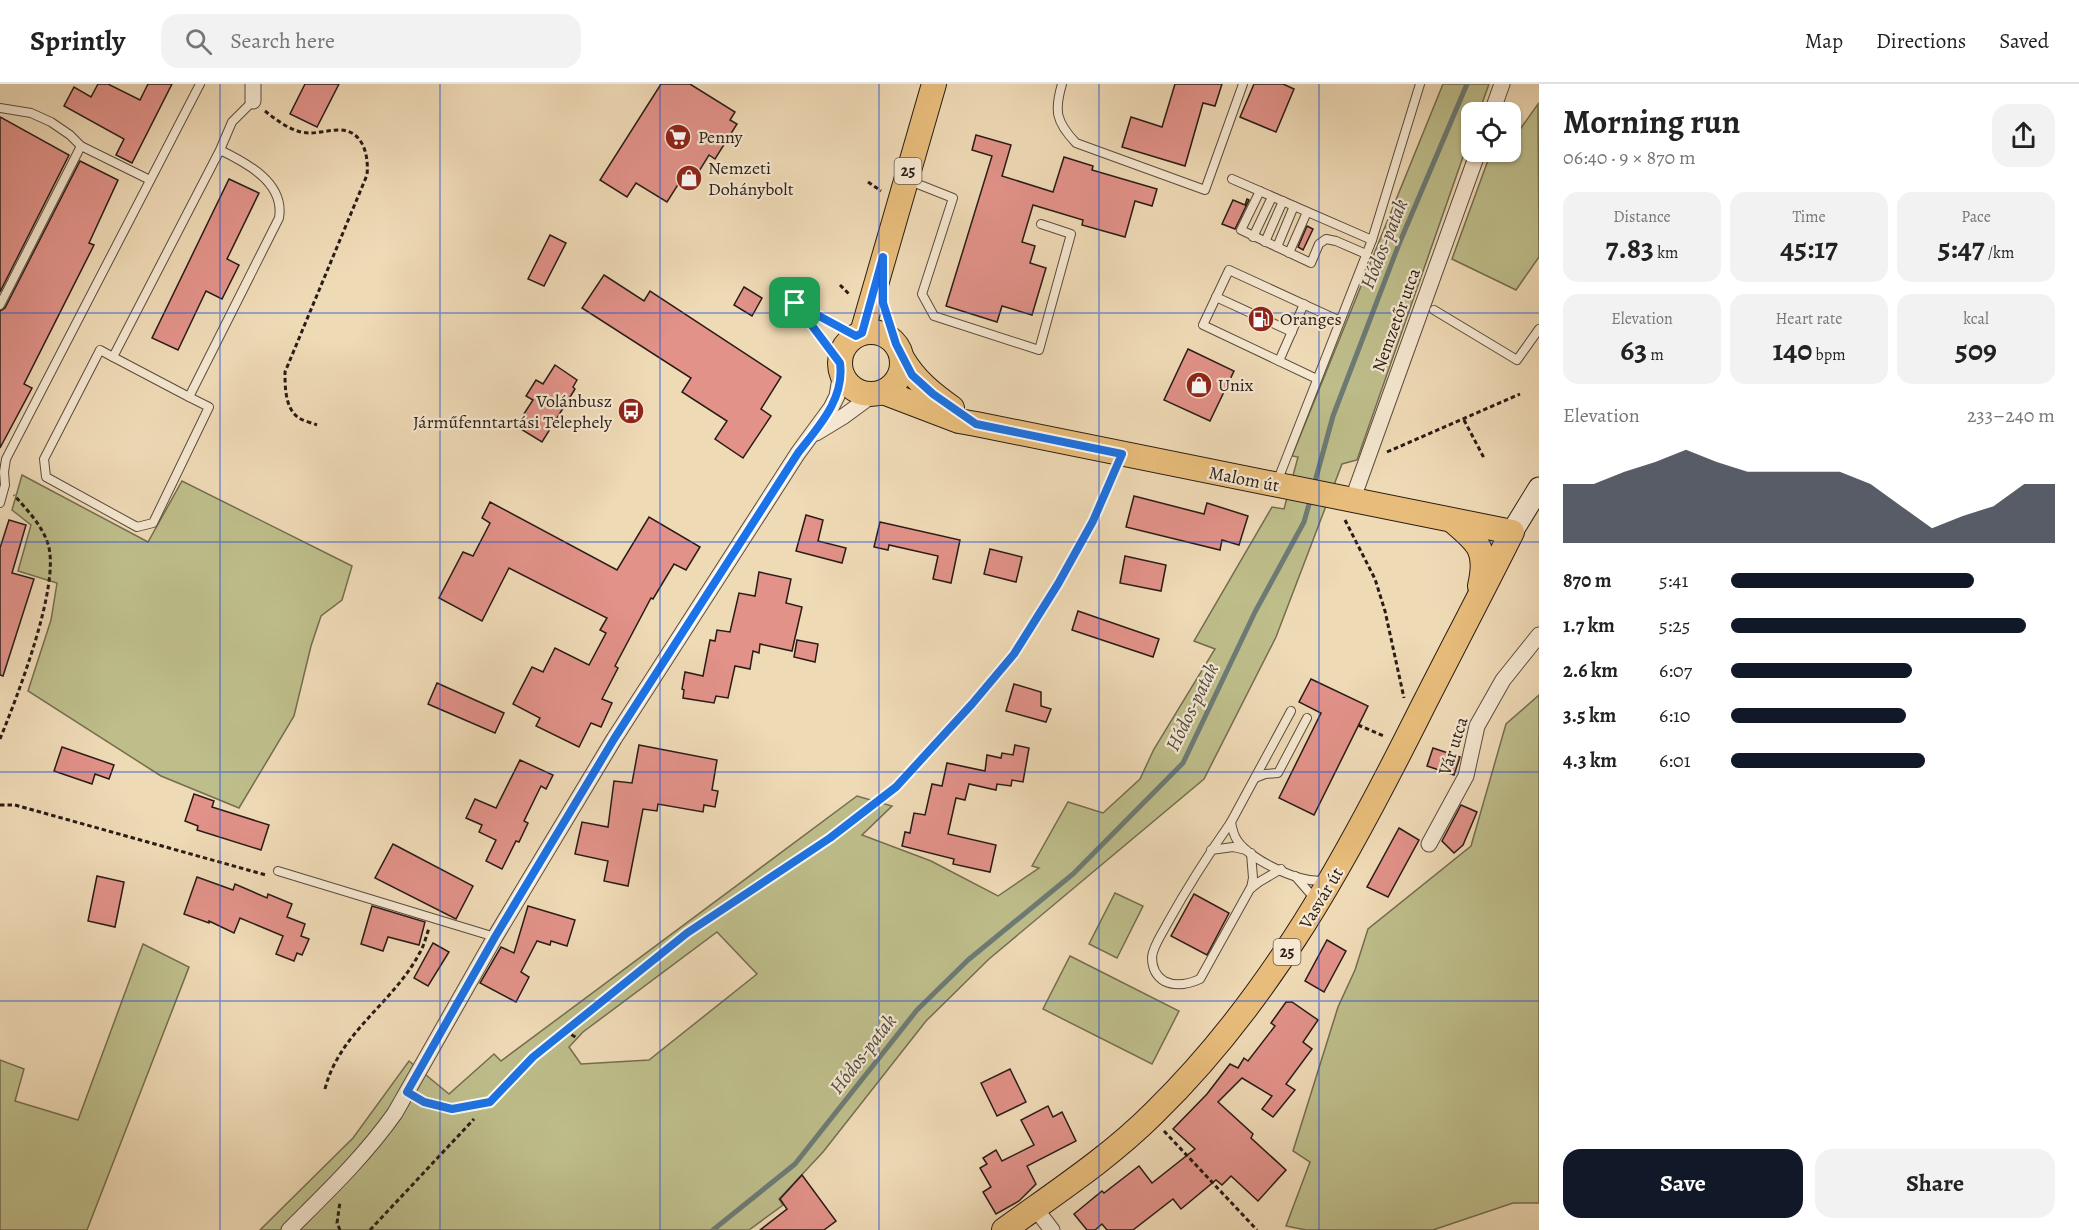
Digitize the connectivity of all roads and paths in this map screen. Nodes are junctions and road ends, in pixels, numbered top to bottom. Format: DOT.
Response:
graph roads {
  1 [pos="200,84"];
  2 [pos="253,84"];
  3 [pos="934,84"];
  4 [pos="1062,84"];
  5 [pos="1243,84"];
  6 [pos="1420,84"];
  7 [pos="1502,84"];
  8 [pos="253,102"];
  9 [pos="1496,102"];
  10 [pos="0,108"];
  11 [pos="81,146"];
  12 [pos="220,150"];
  13 [pos="1474,162"];
  14 [pos="1232,178"];
  15 [pos="906,179"];
  16 [pos="150,180"];
  17 [pos="868,182"];
  18 [pos="1260,191"];
  19 [pos="883,192"];
  20 [pos="1272,197"];
  21 [pos="1283,201"];
  22 [pos="1294,206"];
  23 [pos="1307,212"];
  24 [pos="1041,224"];
  25 [pos="1253,237"];
  26 [pos="1372,240"];
  27 [pos="1264,242"];
  28 [pos="1277,247"];
  29 [pos="1289,253"];
  30 [pos="1366,254"];
  31 [pos="883,257"];
  32 [pos="1216,297"];
  33 [pos="1304,304"];
  34 [pos="0,305"];
  35 [pos="1434,310"];
  36 [pos="1340,321"];
  37 [pos="1539,329"];
  38 [pos="1292,332"];
  39 [pos="859,335"];
  40 [pos="899,351"];
  41 [pos="113,357"];
  42 [pos="1279,361"];
  43 [pos="841,368"];
  44 [pos="1317,379"];
  45 [pos="879,393"];
  46 [pos="1520,394"];
  47 [pos="189,397"];
  48 [pos="1464,419"];
  49 [pos="976,424"];
  50 [pos="317,425"];
  51 [pos="811,436"];
  52 [pos="1122,454"];
  53 [pos="1383,454"];
  54 [pos="1484,458"];
  55 [pos="5,485"];
  56 [pos="1281,487"];
  57 [pos="1539,488"];
  58 [pos="0,502"];
  59 [pos="1343,504"];
  60 [pos="1452,520"];
  61 [pos="1512,532"];
  62 [pos="1477,600"];
  63 [pos="1539,635"];
  64 [pos="1404,700"];
  65 [pos="1291,711"];
  66 [pos="1307,718"];
  67 [pos="1358,725"];
  68 [pos="1385,736"];
  69 [pos="0,739"];
  70 [pos="1255,778"];
  71 [pos="0,805"];
  72 [pos="1231,822"];
  73 [pos="1429,844"];
  74 [pos="1211,850"];
  75 [pos="1249,851"];
  76 [pos="1281,869"];
  77 [pos="278,871"];
  78 [pos="1294,875"];
  79 [pos="1334,878"];
  80 [pos="1250,889"];
  81 [pos="1317,907"];
  82 [pos="433,918"];
  83 [pos="495,937"];
  84 [pos="565,1031"];
  85 [pos="577,1038"];
  86 [pos="324,1089"];
  87 [pos="407,1092"];
  88 [pos="490,1102"];
  89 [pos="1153,1115"];
  90 [pos="1035,1208"];
  91 [pos="289,1230"];
  92 [pos="369,1230"];
  93 [pos="1004,1230"];
  94 [pos="1052,1230"];
  95 [pos="1257,1230"];
  1 -- 16 [label="lane"];
  2 -- 8 [label="street"];
  3 -- 15 [label="main road, 25"];
  4 -- 5 [label="lane"];
  6 -- 26 [label="lane"];
  7 -- 9 [label="street"];
  8 -- 12 [label="lane"];
  8 -- 50 [label="path"];
  10 -- 11 [label="lane"];
  11 -- 16 [label="lane"];
  11 -- 34 [label="lane"];
  12 -- 41 [label="lane"];
  12 -- 47 [label="lane"];
  13 -- 59 [label="street, Nemzetőr utca"];
  14 -- 18 [label="lane"];
  15 -- 24 [label="lane"];
  15 -- 31 [label="main road, 25"];
  16 -- 55 [label="lane"];
  17 -- 19 [label="path"];
  18 -- 20 [label="lane"];
  18 -- 25 [label="lane"];
  20 -- 21 [label="lane"];
  20 -- 25 [label="lane"];
  21 -- 22 [label="lane"];
  21 -- 27 [label="lane"];
  22 -- 23 [label="lane"];
  22 -- 28 [label="lane"];
  23 -- 26 [label="lane"];
  23 -- 29 [label="lane"];
  25 -- 27 [label="lane"];
  26 -- 30 [label="lane"];
  27 -- 28 [label="lane"];
  28 -- 29 [label="lane"];
  29 -- 30 [label="lane"];
  30 -- 36 [label="lane"];
  31 -- 39 [label="main road, 25"];
  31 -- 40 [label="main road, 25"];
  32 -- 33 [label="lane"];
  32 -- 38 [label="lane"];
  32 -- 42 [label="lane"];
  33 -- 36 [label="lane"];
  33 -- 38 [label="lane"];
  35 -- 37 [label="lane"];
  36 -- 44 [label="lane"];
  38 -- 42 [label="lane"];
  39 -- 40 [label="main road"];
  39 -- 43 [label="main road, 25"];
  39 -- 43 [label="lane"];
  40 -- 45 [label="main road"];
  40 -- 49 [label="main road, Malom út / 25"];
  41 -- 47 [label="lane"];
  41 -- 47 [label="lane"];
  42 -- 44 [label="lane"];
  43 -- 45 [label="main road, 25"];
  43 -- 51 [label="street"];
  44 -- 56 [label="lane"];
  45 -- 49 [label="main road, Malom út / 25"];
  45 -- 51 [label="street"];
  46 -- 48 [label="path"];
  48 -- 53 [label="path"];
  48 -- 54 [label="path"];
  49 -- 52 [label="main road, Malom út / 25"];
  51 -- 83 [label="street"];
  52 -- 56 [label="main road, Malom út / 25"];
  52 -- 84 [label="path"];
  55 -- 58 [label="lane"];
  55 -- 69 [label="path"];
  56 -- 59 [label="main road, Malom út / 25"];
  57 -- 61 [label="street, Vasvár út"];
  59 -- 60 [label="main road, Malom út / 25"];
  59 -- 64 [label="path"];
  60 -- 61 [label="main road, Malom út / 25"];
  60 -- 62 [label="main road, 25"];
  61 -- 62 [label="main road, Vasvár út / 25"];
  62 -- 79 [label="main road, Vasvár út / 25"];
  63 -- 73 [label="street, Vár utca"];
  65 -- 70 [label="lane"];
  66 -- 70 [label="lane"];
  67 -- 68 [label="path"];
  70 -- 72 [label="lane"];
  71 -- 77 [label="path"];
  72 -- 74 [label="lane"];
  72 -- 75 [label="lane"];
  74 -- 75 [label="lane"];
  74 -- 80 [label="lane"];
  75 -- 76 [label="lane"];
  75 -- 80 [label="lane"];
  76 -- 78 [label="lane"];
  76 -- 80 [label="lane"];
  77 -- 82 [label="lane"];
  78 -- 79 [label="lane"];
  78 -- 81 [label="lane"];
  79 -- 81 [label="main road, Vasvár út / 25"];
  81 -- 89 [label="main road, Vasvár út / 25"];
  82 -- 83 [label="lane"];
  82 -- 86 [label="path"];
  83 -- 87 [label="street"];
  84 -- 85 [label="path"];
  84 -- 88 [label="path"];
  87 -- 88 [label="lane"];
  87 -- 91 [label="street"];
  88 -- 92 [label="path"];
  89 -- 90 [label="main road, Vasvár út / 25"];
  89 -- 95 [label="path"];
  90 -- 93 [label="main road, Vasvár út / 25"];
  90 -- 94 [label="street"];
}
